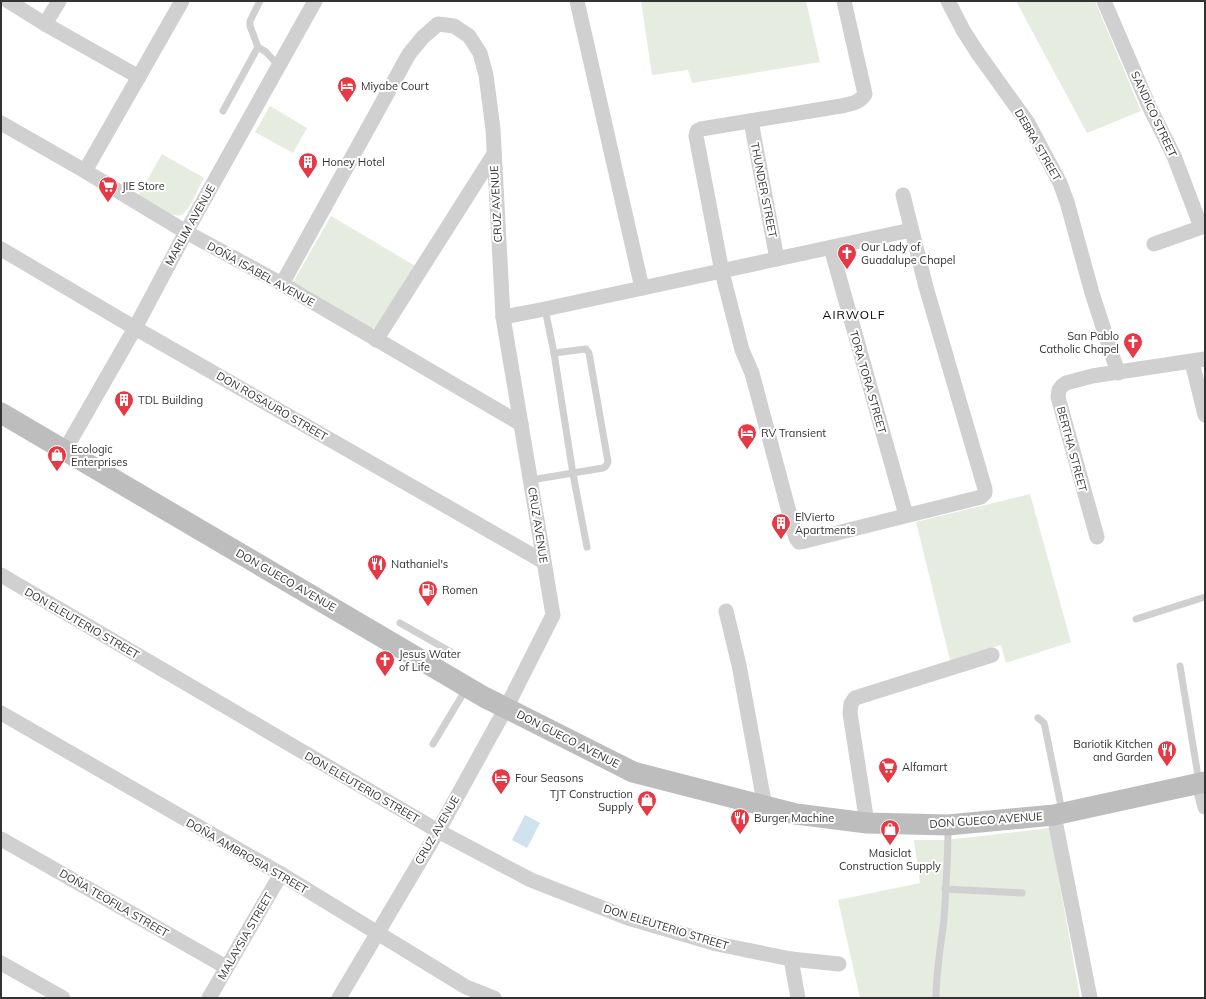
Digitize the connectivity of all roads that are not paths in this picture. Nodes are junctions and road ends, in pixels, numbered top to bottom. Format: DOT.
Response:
graph roads {
  1 [pos="8,1"];
  2 [pos="59,1"];
  3 [pos="182,1"];
  4 [pos="260,1"];
  5 [pos="315,1"];
  6 [pos="577,1"];
  7 [pos="844,1"];
  8 [pos="948,1"];
  9 [pos="1104,1"];
  10 [pos="46,24"];
  11 [pos="258,47"];
  12 [pos="278,65"];
  13 [pos="139,77"];
  14 [pos="223,111"];
  15 [pos="751,121"];
  16 [pos="1,123"];
  17 [pos="494,154"];
  18 [pos="85,171"];
  19 [pos="903,195"];
  20 [pos="1203,227"];
  21 [pos="911,230"];
  22 [pos="186,232"];
  23 [pos="1154,244"];
  24 [pos="831,248"];
  25 [pos="1,249"];
  26 [pos="777,259"];
  27 [pos="722,272"];
  28 [pos="282,284"];
  29 [pos="642,288"];
  30 [pos="545,309"];
  31 [pos="503,317"];
  32 [pos="135,328"];
  33 [pos="376,340"];
  34 [pos="554,353"];
  35 [pos="1199,361"];
  36 [pos="1118,373"];
  37 [pos="1,413"];
  38 [pos="1205,415"];
  39 [pos="521,424"];
  40 [pos="65,450"];
  41 [pos="572,474"];
  42 [pos="531,480"];
  43 [pos="906,515"];
  44 [pos="1097,537"];
  45 [pos="587,547"];
  46 [pos="544,562"];
  47 [pos="1,575"];
  48 [pos="1205,597"];
  49 [pos="726,611"];
  50 [pos="1136,619"];
  51 [pos="400,623"];
  52 [pos="452,652"];
  53 [pos="992,655"];
  54 [pos="1180,666"];
  55 [pos="467,687"];
  56 [pos="506,708"];
  57 [pos="1,712"];
  58 [pos="1038,718"];
  59 [pos="433,744"];
  60 [pos="1202,783"];
  61 [pos="765,807"];
  62 [pos="1205,807"];
  63 [pos="1058,814"];
  64 [pos="867,823"];
  65 [pos="948,825"];
  66 [pos="438,831"];
  67 [pos="1,839"];
  68 [pos="281,874"];
  69 [pos="945,889"];
  70 [pos="1022,892"];
  71 [pos="377,933"];
  72 [pos="791,959"];
  73 [pos="1,963"];
  74 [pos="840,964"];
  75 [pos="226,967"];
  76 [pos="463,992"];
  77 [pos="63,998"];
  78 [pos="209,998"];
  79 [pos="339,998"];
  80 [pos="494,998"];
  81 [pos="798,998"];
  82 [pos="936,998"];
  83 [pos="1090,998"];
  1 -- 10 [label="street"];
  2 -- 10 [label="street"];
  3 -- 13 [label="street"];
  4 -- 11 [label="lane"];
  5 -- 12 [label="street, MARLIM AVENUE"];
  6 -- 29 [label="street"];
  7 -- 15 [label="street"];
  8 -- 36 [label="street, DEBRA STREET"];
  9 -- 20 [label="street, SANDICO STREET"];
  10 -- 13 [label="street"];
  11 -- 12 [label="lane"];
  11 -- 14 [label="lane"];
  12 -- 22 [label="street, MARLIM AVENUE"];
  13 -- 18 [label="street"];
  15 -- 26 [label="street, THUNDER STREET"];
  15 -- 27 [label="street"];
  16 -- 18 [label="street, DOÑA ISABEL AVENUE"];
  17 -- 28 [label="street, CRUZ AVENUE"];
  17 -- 31 [label="street, CRUZ AVENUE"];
  17 -- 33 [label="street"];
  18 -- 22 [label="street, DOÑA ISABEL AVENUE"];
  19 -- 21 [label="street"];
  20 -- 23 [label="street"];
  21 -- 24 [label="street"];
  21 -- 43 [label="street"];
  22 -- 28 [label="street, DOÑA ISABEL AVENUE"];
  22 -- 32 [label="street, MARLIM AVENUE"];
  24 -- 26 [label="street"];
  24 -- 43 [label="street, TORA TORA STREET"];
  25 -- 32 [label="street, DON ROSAURO STREET"];
  26 -- 27 [label="street"];
  27 -- 29 [label="street"];
  27 -- 43 [label="street"];
  28 -- 33 [label="street, DOÑA ISABEL AVENUE"];
  29 -- 30 [label="street"];
  30 -- 31 [label="street"];
  30 -- 34 [label="lane"];
  31 -- 39 [label="street, CRUZ AVENUE"];
  32 -- 40 [label="street, MARLIM AVENUE"];
  32 -- 46 [label="street, DON ROSAURO STREET"];
  33 -- 39 [label="street, DOÑA ISABEL AVENUE"];
  34 -- 41 [label="lane"];
  34 -- 41 [label="lane"];
  35 -- 36 [label="street, BERTHA STREET"];
  35 -- 38 [label="street"];
  36 -- 44 [label="street, BERTHA STREET"];
  37 -- 40 [label="main road, DON GUECO AVENUE"];
  39 -- 42 [label="street, CRUZ AVENUE"];
  40 -- 55 [label="main road, DON GUECO AVENUE"];
  41 -- 42 [label="lane"];
  41 -- 45 [label="lane"];
  42 -- 46 [label="street, CRUZ AVENUE"];
  46 -- 56 [label="street, CRUZ AVENUE"];
  47 -- 66 [label="street, DON ELEUTERIO STREET"];
  48 -- 50 [label="lane"];
  49 -- 61 [label="street"];
  51 -- 52 [label="lane"];
  53 -- 64 [label="street"];
  54 -- 60 [label="lane"];
  55 -- 56 [label="main road, DON GUECO AVENUE"];
  55 -- 59 [label="lane"];
  56 -- 61 [label="main road, DON GUECO AVENUE"];
  56 -- 66 [label="street, CRUZ AVENUE"];
  57 -- 68 [label="street, DOÑA AMBROSIA STREET"];
  58 -- 63 [label="lane"];
  60 -- 62 [label="street"];
  60 -- 63 [label="main road, DON GUECO AVENUE"];
  61 -- 64 [label="main road, DON GUECO AVENUE"];
  63 -- 65 [label="main road, DON GUECO AVENUE"];
  63 -- 83 [label="street"];
  64 -- 65 [label="main road, DON GUECO AVENUE"];
  65 -- 69 [label="lane"];
  66 -- 71 [label="street, CRUZ AVENUE"];
  66 -- 72 [label="street, DON ELEUTERIO STREET"];
  67 -- 75 [label="street, DOÑA TEOFILA STREET"];
  68 -- 71 [label="street, DOÑA AMBROSIA STREET"];
  68 -- 75 [label="street, MALAYSIA STREET"];
  69 -- 70 [label="lane"];
  69 -- 82 [label="lane"];
  71 -- 76 [label="street, DOÑA AMBROSIA STREET"];
  71 -- 79 [label="street, CRUZ AVENUE"];
  72 -- 74 [label="street, DON ELEUTERIO STREET"];
  72 -- 81 [label="street"];
  73 -- 77 [label="street"];
  75 -- 78 [label="street, MALAYSIA STREET"];
  76 -- 80 [label="street, DOÑA AMBROSIA STREET"];
}
